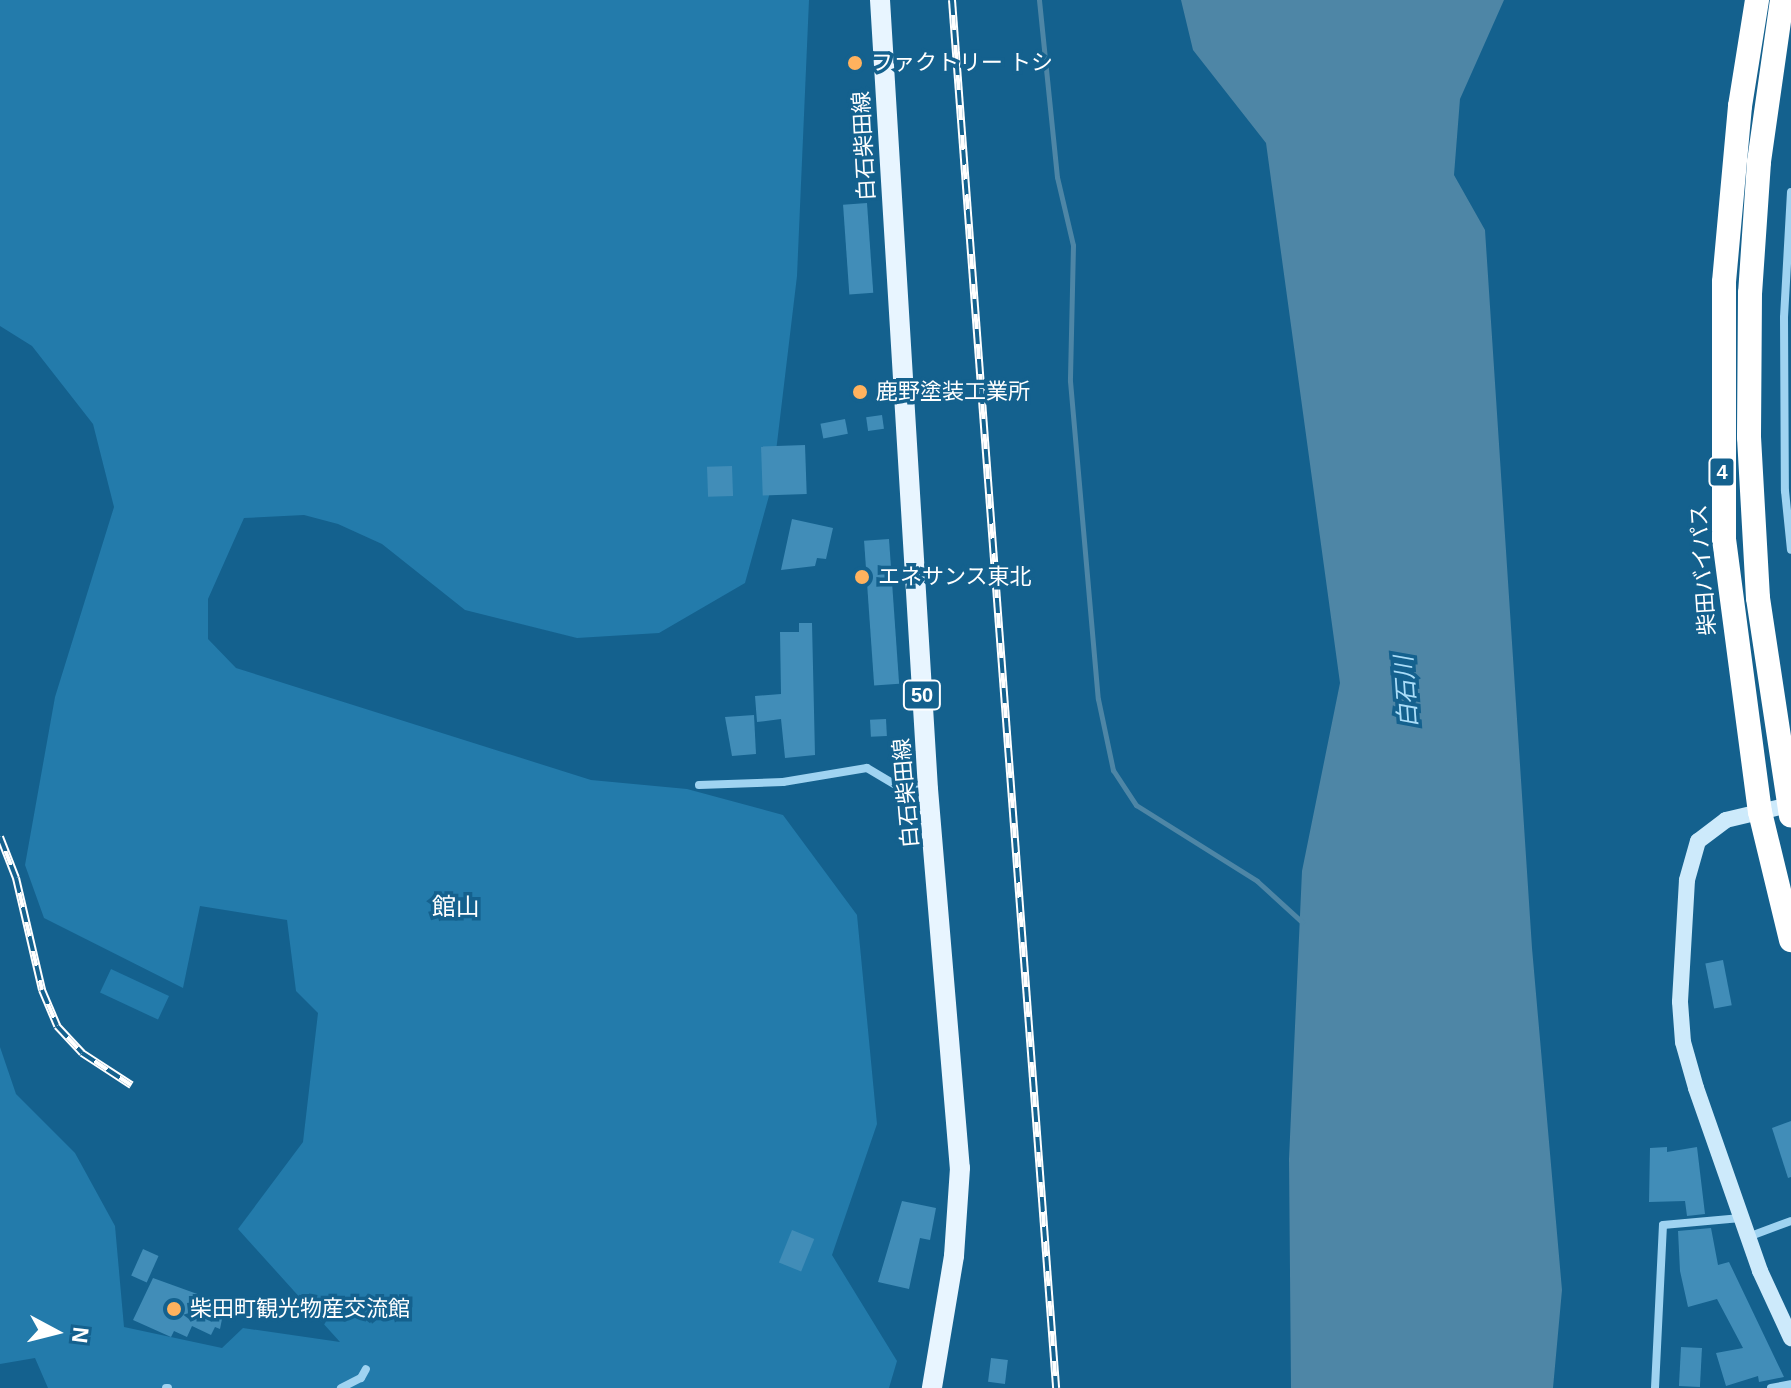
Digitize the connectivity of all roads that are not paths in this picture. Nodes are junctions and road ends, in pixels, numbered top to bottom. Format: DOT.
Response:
graph roads {
  1 [pos="880,0"];
  2 [pos="1757,0"];
  3 [pos="1782,0"];
  4 [pos="1791,192"];
  5 [pos="1791,550"];
  6 [pos="699,785"];
  7 [pos="928,789"];
  8 [pos="1790,809"];
  9 [pos="1760,812"];
  10 [pos="1791,940"];
  11 [pos="1741,1218"];
  12 [pos="1791,1221"];
  13 [pos="1748,1237"];
  14 [pos="1791,1338"];
  15 [pos="366,1369"];
  16 [pos="1791,1384"];
  17 [pos="341,1388"];
  18 [pos="932,1388"];
  19 [pos="1655,1388"];
  20 [pos="1771,1388"];
  1 -- 7 [label="main road, 白石柴田線 / 50"];
  2 -- 9 [label="highway, 柴田バイパス / 4"];
  3 -- 8 [label="highway, 4"];
  4 -- 5 [label="street"];
  6 -- 7 [label="street"];
  7 -- 18 [label="main road, 白石柴田線 / 50"];
  8 -- 9 [label="street"];
  9 -- 10 [label="highway, 柴田バイパス / 4"];
  9 -- 11 [label="street"];
  11 -- 13 [label="street"];
  11 -- 19 [label="street"];
  12 -- 13 [label="street"];
  13 -- 14 [label="street"];
  15 -- 17 [label="street"];
  16 -- 20 [label="street"];
}
